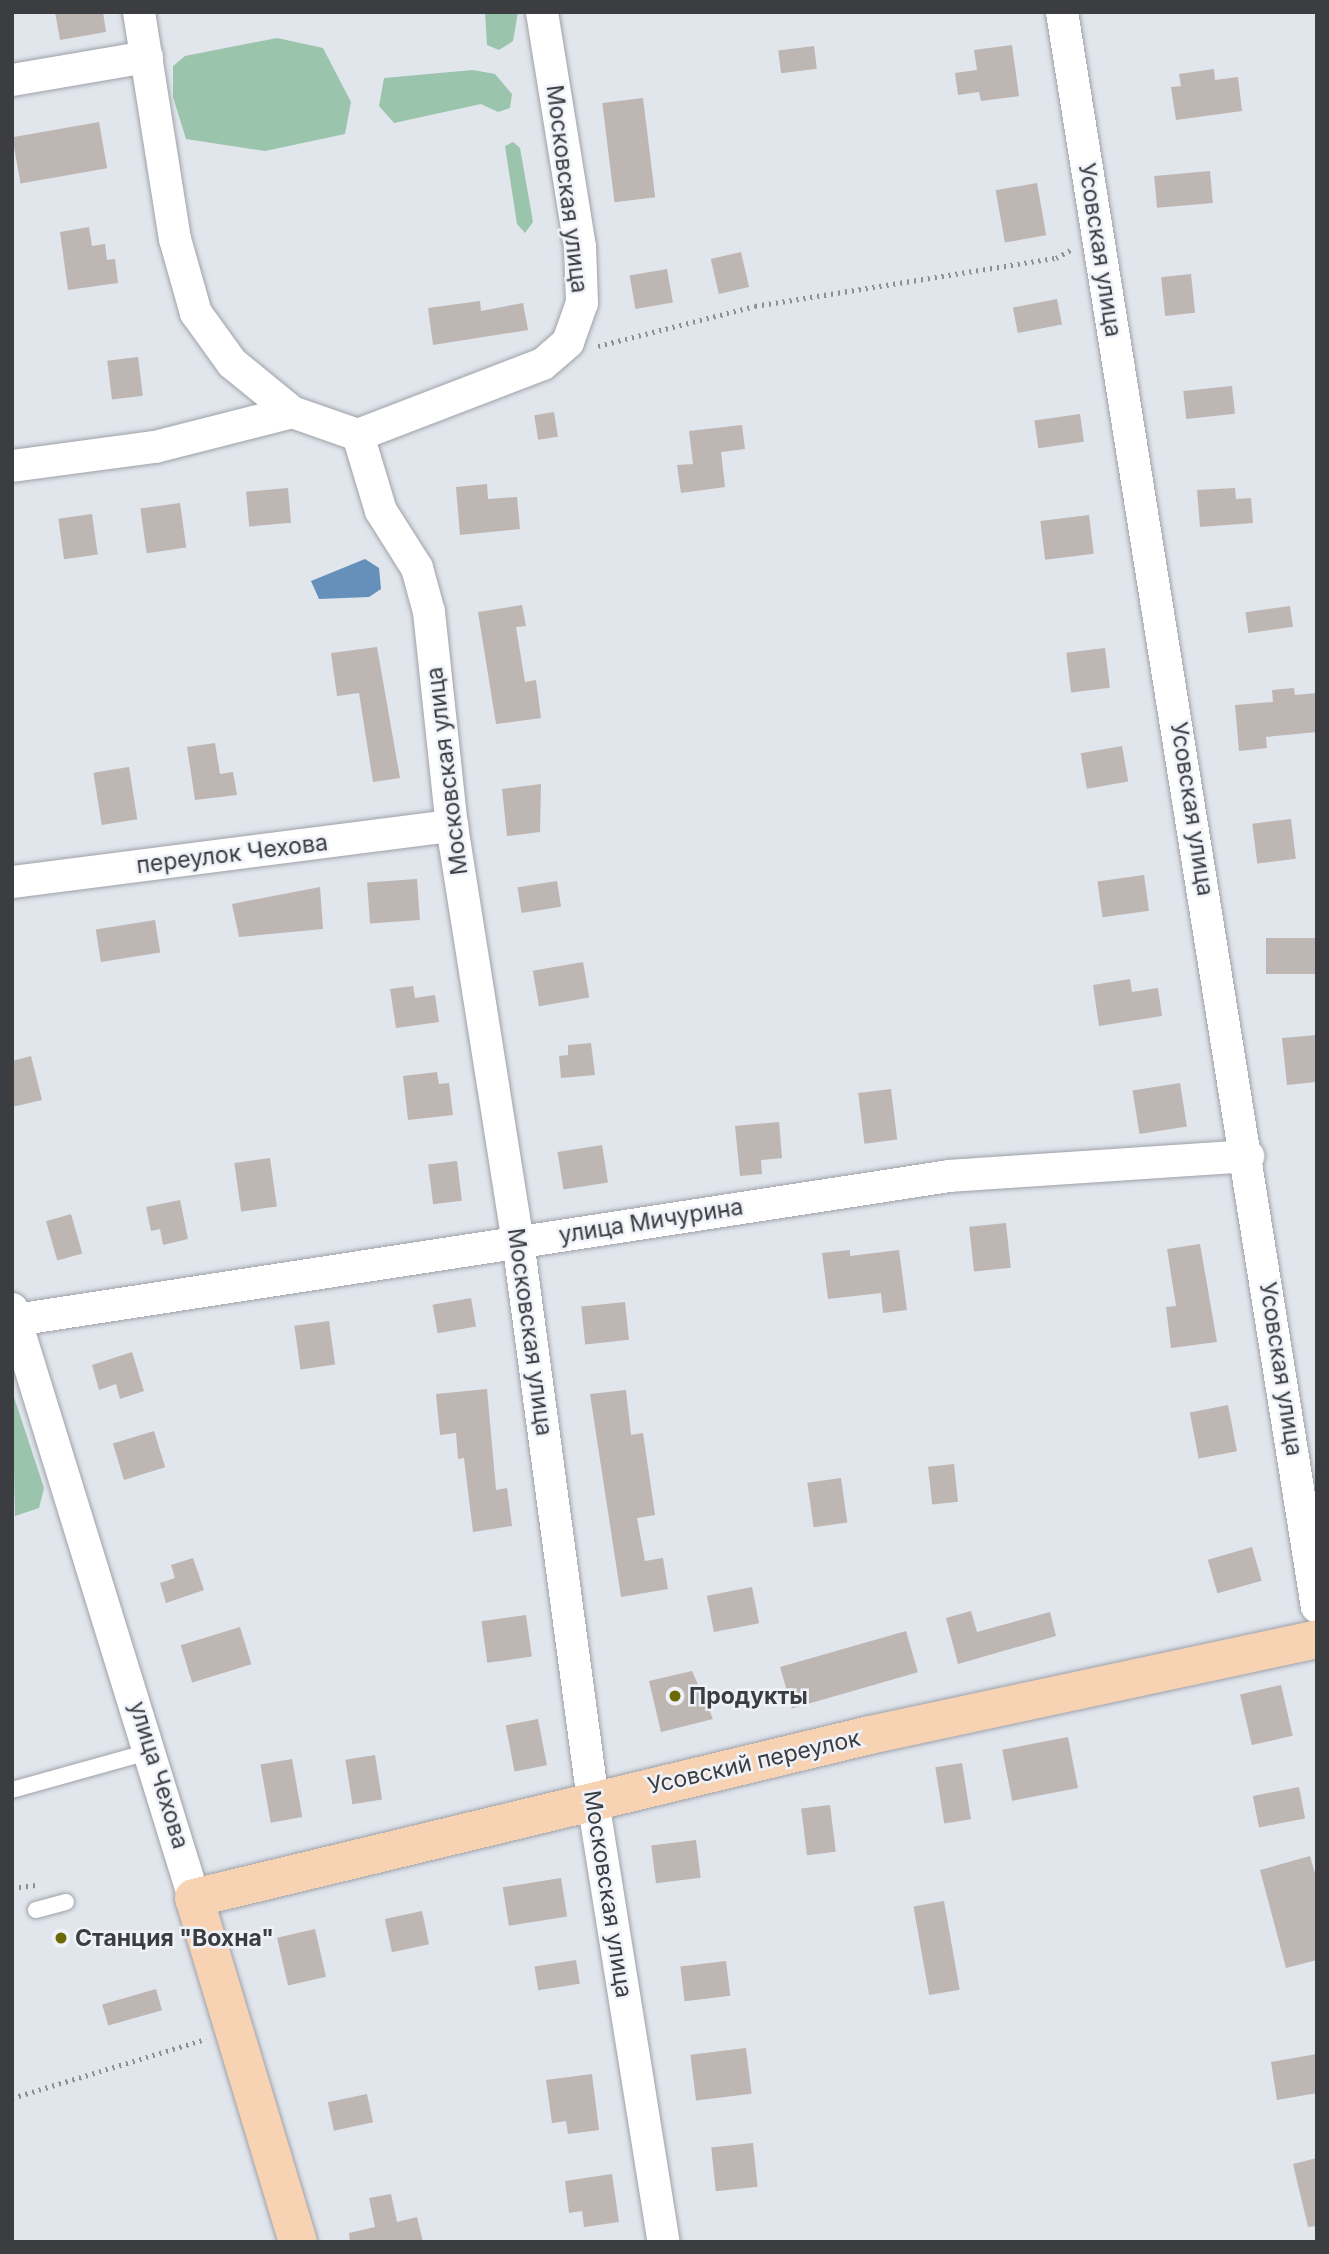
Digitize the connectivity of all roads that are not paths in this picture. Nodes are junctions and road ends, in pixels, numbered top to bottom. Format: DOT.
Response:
graph roads {
  1 [pos="139,12"];
  2 [pos="542,12"];
  3 [pos="1062,12"];
  4 [pos="147,57"];
  5 [pos="12,80"];
  6 [pos="292,412"];
  7 [pos="358,435"];
  8 [pos="12,466"];
  9 [pos="452,826"];
  10 [pos="12,882"];
  11 [pos="1248,1156"];
  12 [pos="518,1241"];
  13 [pos="14,1315"];
  14 [pos="1317,1607"];
  15 [pos="1317,1639"];
  16 [pos="152,1751"];
  17 [pos="12,1790"];
  18 [pos="593,1801"];
  19 [pos="194,1898"];
  20 [pos="66,1902"];
  21 [pos="36,1910"];
  22 [pos="298,2242"];
  23 [pos="664,2242"];
  1 -- 4 [label="street"];
  2 -- 7 [label="street, Московская улица"];
  3 -- 11 [label="street, Усовская улица"];
  4 -- 5 [label="street"];
  4 -- 6 [label="street"];
  6 -- 7 [label="street"];
  6 -- 8 [label="street"];
  7 -- 9 [label="street, Московская улица"];
  9 -- 10 [label="street, переулок Чехова"];
  9 -- 12 [label="street, Московская улица"];
  11 -- 12 [label="street, улица Мичурина"];
  11 -- 14 [label="street, Усовская улица"];
  12 -- 13 [label="street, улица Мичурина"];
  12 -- 18 [label="street, Московская улица"];
  13 -- 16 [label="street, улица Чехова"];
  15 -- 18 [label="street, Усовский переулок"];
  16 -- 17 [label="lane"];
  16 -- 19 [label="street, улица Чехова"];
  18 -- 19 [label="street, Усовский переулок"];
  18 -- 23 [label="street, Московская улица"];
  19 -- 22 [label="street, улица Чехова"];
  20 -- 21 [label="lane"];
}
